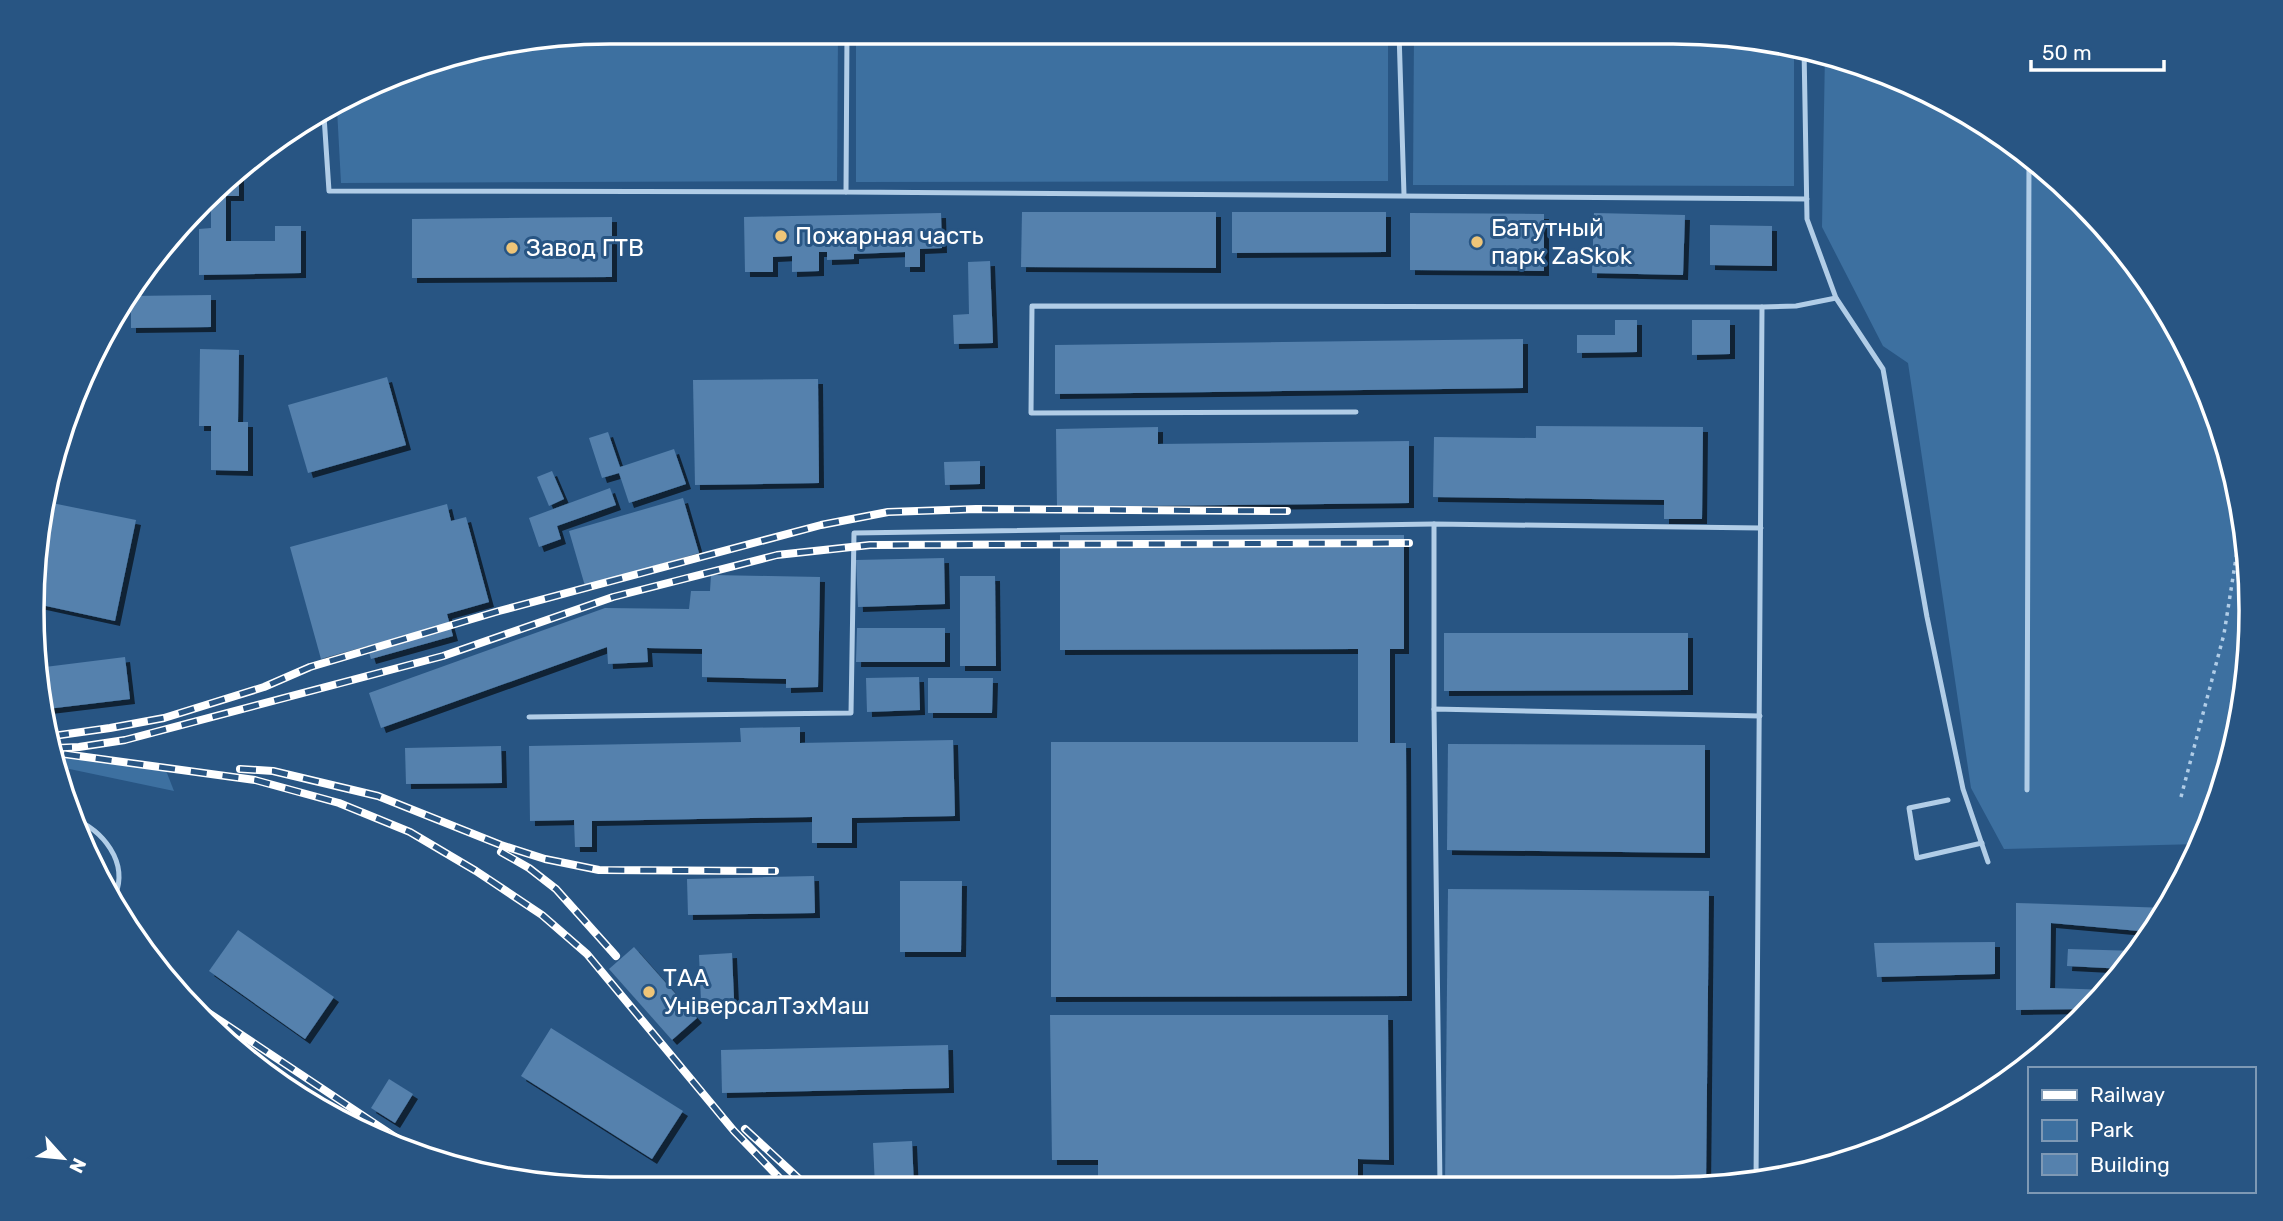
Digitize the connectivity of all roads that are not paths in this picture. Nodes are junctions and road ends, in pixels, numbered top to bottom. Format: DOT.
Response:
graph roads {
  1 [pos="847,44"];
  2 [pos="1399,44"];
  3 [pos="1804,60"];
  4 [pos="324,122"];
  5 [pos="2029,170"];
  6 [pos="846,191"];
  7 [pos="1404,194"];
  8 [pos="1807,199"];
  9 [pos="1836,298"];
  10 [pos="1762,307"];
  11 [pos="1356,412"];
  12 [pos="1434,524"];
  13 [pos="1761,528"];
  14 [pos="1434,709"];
  15 [pos="1760,716"];
  16 [pos="529,717"];
  17 [pos="2027,790"];
  18 [pos="1948,800"];
  19 [pos="87,826"];
  20 [pos="1982,843"];
  21 [pos="1988,862"];
  22 [pos="117,889"];
  23 [pos="1756,1170"];
  24 [pos="1440,1177"];
  1 -- 6 [label="lane"];
  2 -- 7 [label="lane"];
  3 -- 8 [label="lane"];
  4 -- 6 [label="lane"];
  5 -- 17 [label="lane"];
  6 -- 7 [label="lane"];
  7 -- 8 [label="lane"];
  8 -- 9 [label="lane"];
  9 -- 10 [label="lane"];
  9 -- 20 [label="lane"];
  10 -- 11 [label="lane"];
  10 -- 13 [label="lane"];
  12 -- 13 [label="lane"];
  12 -- 14 [label="lane"];
  12 -- 16 [label="lane"];
  13 -- 15 [label="lane"];
  14 -- 15 [label="lane"];
  14 -- 24 [label="lane"];
  15 -- 23 [label="lane"];
  18 -- 20 [label="lane"];
  19 -- 22 [label="lane"];
  20 -- 21 [label="lane"];
}
